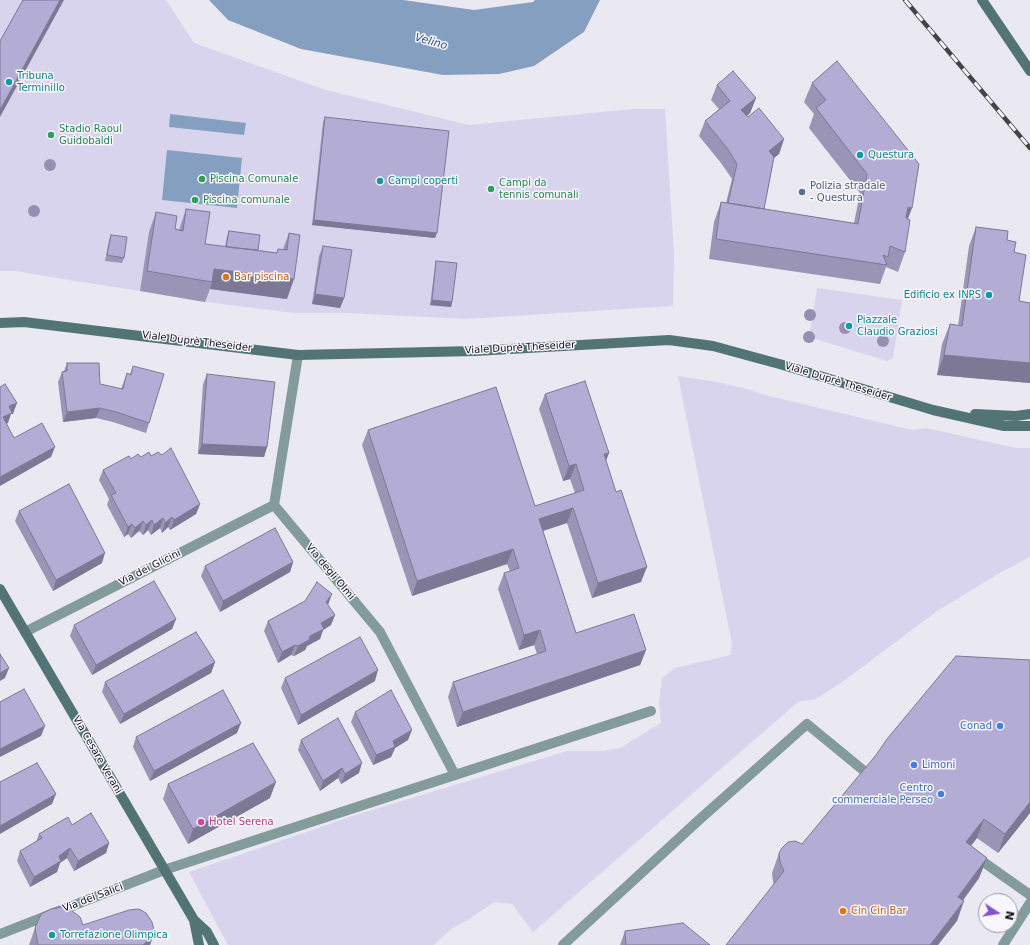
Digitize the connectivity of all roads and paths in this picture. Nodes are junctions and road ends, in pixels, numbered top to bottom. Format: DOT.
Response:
graph roads {
  1 [pos="982,0"];
  2 [pos="1030,71"];
  3 [pos="0,323"];
  4 [pos="298,355"];
  5 [pos="933,410"];
  6 [pos="1030,414"];
  7 [pos="1030,426"];
  8 [pos="274,504"];
  9 [pos="0,589"];
  10 [pos="25,632"];
  11 [pos="651,711"];
  12 [pos="455,775"];
  13 [pos="869,775"];
  14 [pos="968,851"];
  15 [pos="164,870"];
  16 [pos="1030,895"];
  17 [pos="1030,902"];
  18 [pos="194,920"];
  19 [pos="0,934"];
  20 [pos="199,945"];
  21 [pos="214,945"];
  22 [pos="563,945"];
  23 [pos="1003,945"];
  1 -- 2 [label="street"];
  3 -- 4 [label="street, Viale Duprè Theseider"];
  4 -- 5 [label="street, Viale Duprè Theseider"];
  4 -- 8 [label="street"];
  5 -- 6 [label="street"];
  5 -- 7 [label="street, Viale Duprè Theseider"];
  8 -- 10 [label="street, Via dei Glicini"];
  8 -- 12 [label="street, Via degli Olmi"];
  9 -- 10 [label="street, Via Cesare Verani"];
  10 -- 15 [label="street, Via Cesare Verani"];
  11 -- 12 [label="street, Via dei Salici"];
  12 -- 15 [label="street, Via dei Salici"];
  13 -- 22 [label="street"];
  14 -- 16 [label="street"];
  15 -- 18 [label="street, Via Cesare Verani"];
  15 -- 19 [label="street, Via dei Salici"];
  17 -- 23 [label="street"];
  18 -- 20 [label="street"];
  18 -- 21 [label="street"];
}
